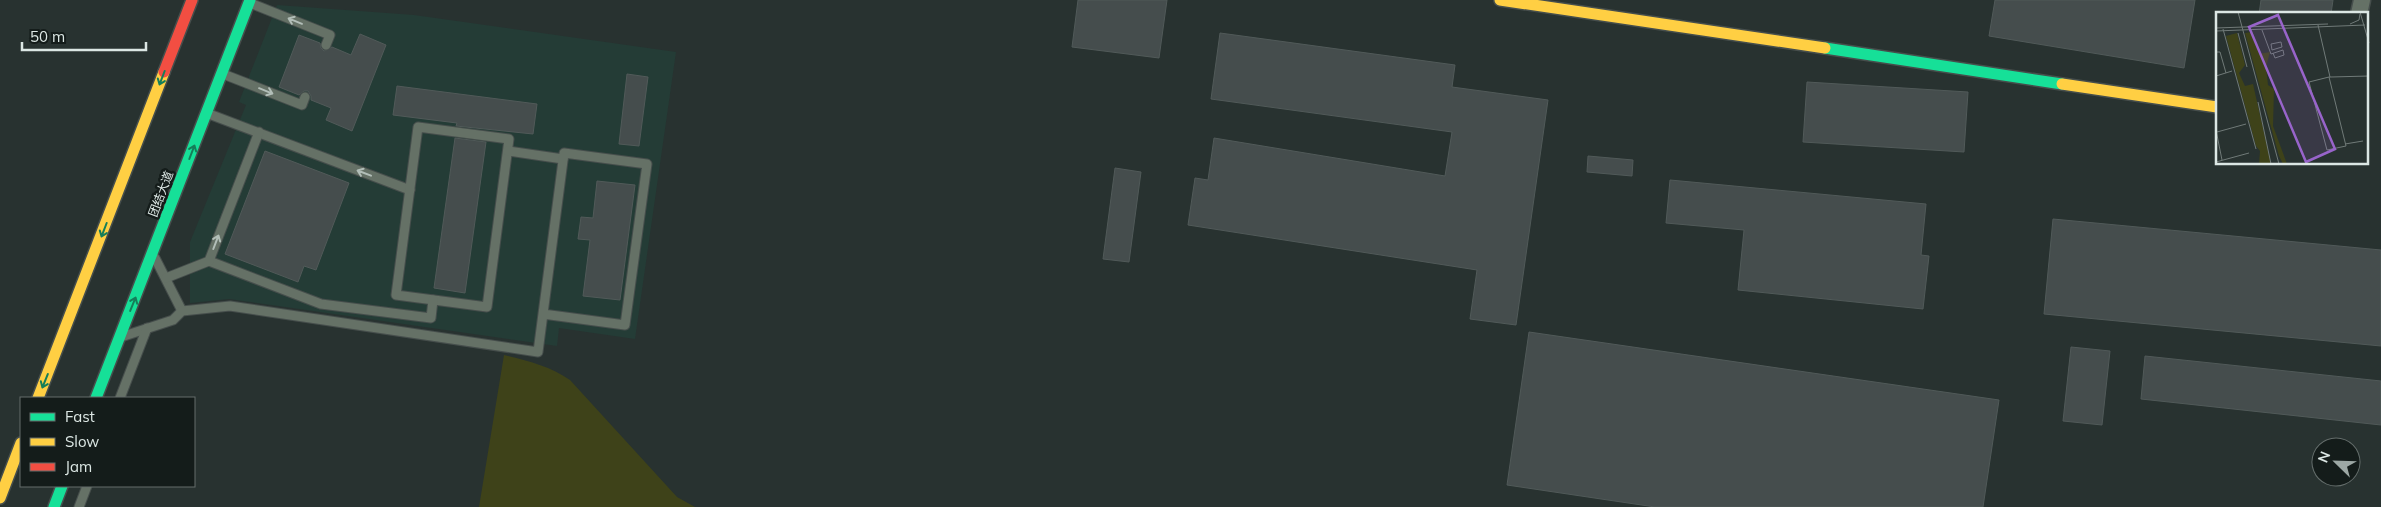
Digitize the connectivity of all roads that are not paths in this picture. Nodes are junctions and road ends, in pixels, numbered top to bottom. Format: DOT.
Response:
graph roads {
  1 [pos="192,0"];
  2 [pos="1500,0"];
  3 [pos="250,1"];
  4 [pos="326,45"];
  5 [pos="223,74"];
  6 [pos="305,97"];
  7 [pos="2216,106"];
  8 [pos="207,113"];
  9 [pos="259,132"];
  10 [pos="508,151"];
  11 [pos="563,159"];
  12 [pos="410,190"];
  13 [pos="153,254"];
  14 [pos="209,261"];
  15 [pos="166,278"];
  16 [pos="433,300"];
  17 [pos="182,311"];
  18 [pos="543,314"];
  19 [pos="147,328"];
  20 [pos="120,337"];
  21 [pos="38,397"];
  22 [pos="96,397"];
  23 [pos="120,397"];
  24 [pos="20,445"];
  25 [pos="62,487"];
  26 [pos="87,487"];
  27 [pos="0,498"];
  28 [pos="54,507"];
  29 [pos="79,507"];
  1 -- 21 [label="main road, one-way"];
  2 -- 7 [label="main road"];
  4 -- 3 [label="lane, one-way"];
  3 -- 5 [label="main road, 团结大道"];
  5 -- 6 [label="lane, one-way"];
  5 -- 8 [label="main road, 团结大道"];
  8 -- 9 [label="lane"];
  13 -- 8 [label="main road, 团结大道, one-way"];
  12 -- 9 [label="lane, one-way"];
  14 -- 9 [label="lane, one-way"];
  10 -- 11 [label="lane"];
  10 -- 12 [label="lane"];
  10 -- 16 [label="lane"];
  11 -- 18 [label="lane"];
  11 -- 18 [label="lane"];
  12 -- 16 [label="lane"];
  13 -- 15 [label="lane"];
  20 -- 13 [label="main road, 团结大道, one-way"];
  14 -- 15 [label="lane"];
  14 -- 16 [label="lane"];
  15 -- 17 [label="lane"];
  17 -- 18 [label="lane"];
  17 -- 19 [label="lane"];
  19 -- 20 [label="lane"];
  19 -- 23 [label="lane"];
  20 -- 22 [label="main road, 团结大道"];
  24 -- 27 [label="main road"];
  25 -- 28 [label="main road"];
  26 -- 29 [label="lane"];
}
